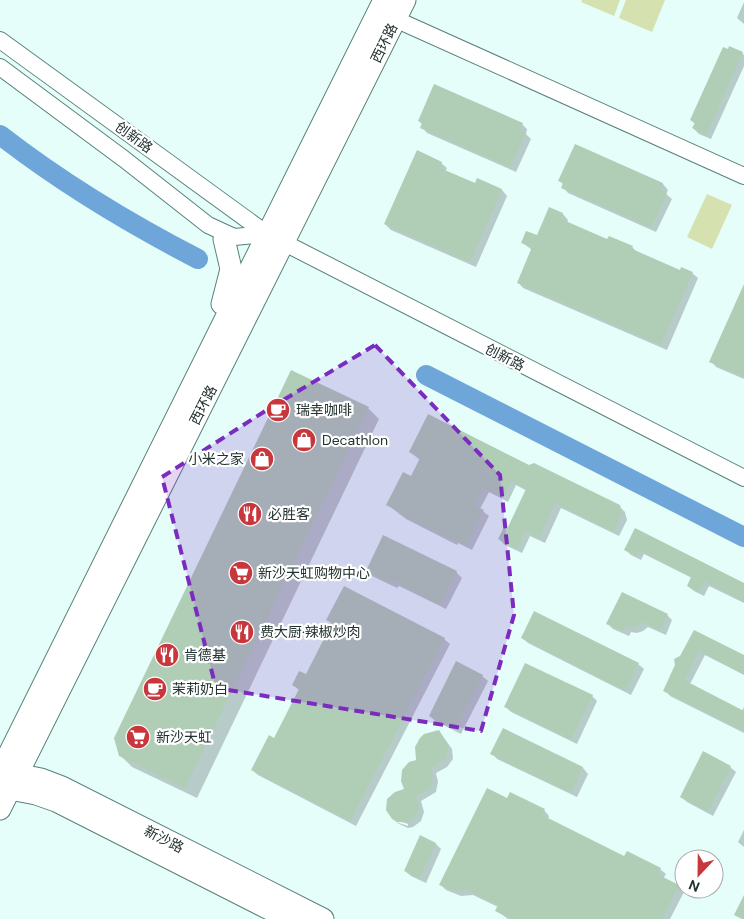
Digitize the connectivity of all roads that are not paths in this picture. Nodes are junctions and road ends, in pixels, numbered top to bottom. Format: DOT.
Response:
graph roads {
  1 [pos="384,0"];
  2 [pos="405,0"];
  3 [pos="395,19"];
  4 [pos="0,40"];
  5 [pos="0,67"];
  6 [pos="744,176"];
  7 [pos="224,239"];
  8 [pos="276,239"];
  9 [pos="227,316"];
  10 [pos="744,478"];
  11 [pos="5,777"];
  12 [pos="0,809"];
  13 [pos="289,919"];
  14 [pos="323,919"];
  1 -- 8 [label="main road, 西环路"];
  2 -- 3 [label="main road, 西环路"];
  3 -- 6 [label="street"];
  3 -- 8 [label="main road, 西环路"];
  4 -- 8 [label="street, 创新路"];
  5 -- 8 [label="street, 创新路"];
  7 -- 9 [label="main road"];
  8 -- 9 [label="main road, 西环路"];
  8 -- 10 [label="street, 创新路"];
  8 -- 11 [label="main road, 西环路"];
  9 -- 11 [label="main road, 西环路"];
  11 -- 12 [label="main road, 西环路"];
  11 -- 13 [label="main road, 新沙路"];
  11 -- 14 [label="main road, 新沙路"];
}
